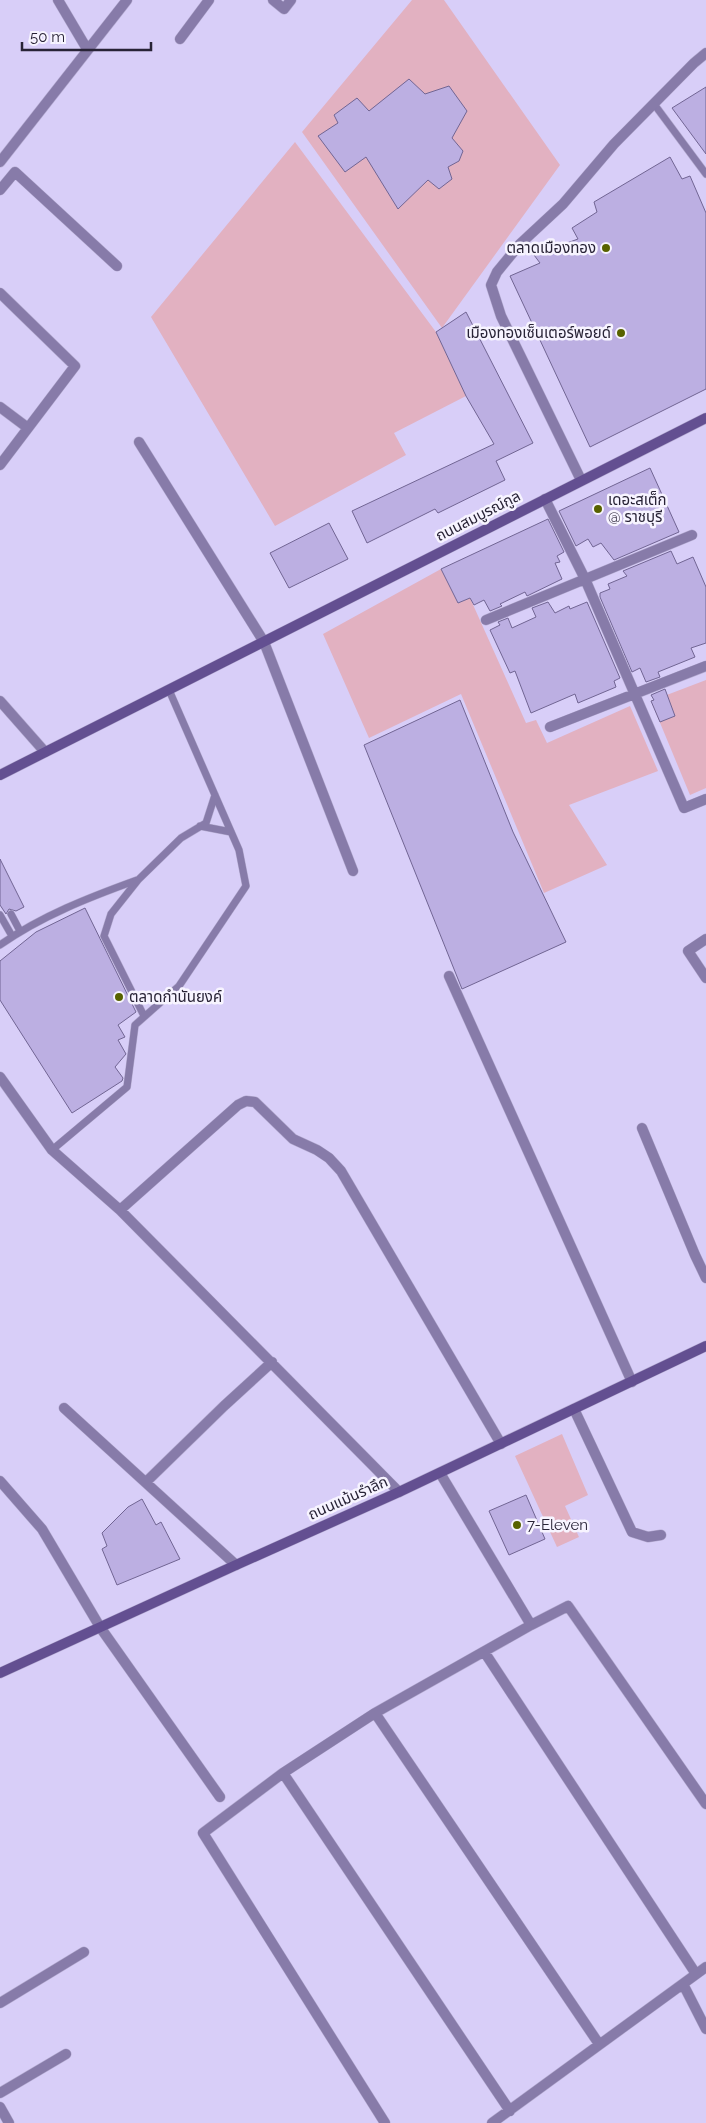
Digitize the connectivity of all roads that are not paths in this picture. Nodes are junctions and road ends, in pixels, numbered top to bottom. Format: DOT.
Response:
graph roads {
  1 [pos="58,0"];
  2 [pos="127,0"];
  3 [pos="209,0"];
  4 [pos="273,0"];
  5 [pos="291,0"];
  6 [pos="180,39"];
  7 [pos="87,49"];
  8 [pos="706,53"];
  9 [pos="654,104"];
  10 [pos="1,156"];
  11 [pos="706,174"];
  12 [pos="0,190"];
  13 [pos="118,266"];
  14 [pos="0,294"];
  15 [pos="0,407"];
  16 [pos="706,418"];
  17 [pos="28,428"];
  18 [pos="139,442"];
  19 [pos="0,465"];
  20 [pos="581,480"];
  21 [pos="545,499"];
  22 [pos="692,536"];
  23 [pos="585,579"];
  24 [pos="486,620"];
  25 [pos="264,642"];
  26 [pos="706,666"];
  27 [pos="169,690"];
  28 [pos="635,694"];
  29 [pos="0,701"];
  30 [pos="550,727"];
  31 [pos="45,752"];
  32 [pos="0,775"];
  33 [pos="215,795"];
  34 [pos="706,799"];
  35 [pos="200,826"];
  36 [pos="231,832"];
  37 [pos="353,871"];
  38 [pos="138,880"];
  39 [pos="11,914"];
  40 [pos="0,915"];
  41 [pos="20,931"];
  42 [pos="12,936"];
  43 [pos="706,939"];
  44 [pos="0,945"];
  45 [pos="450,976"];
  46 [pos="706,978"];
  47 [pos="144,1016"];
  48 [pos="0,1077"];
  49 [pos="642,1128"];
  50 [pos="52,1150"];
  51 [pos="120,1210"];
  52 [pos="706,1278"];
  53 [pos="706,1346"];
  54 [pos="272,1362"];
  55 [pos="632,1382"];
  56 [pos="64,1408"];
  57 [pos="574,1409"];
  58 [pos="501,1444"];
  59 [pos="440,1473"];
  60 [pos="0,1481"];
  61 [pos="146,1482"];
  62 [pos="399,1492"];
  63 [pos="661,1535"];
  64 [pos="236,1564"];
  65 [pos="531,1625"];
  66 [pos="100,1627"];
  67 [pos="485,1653"];
  68 [pos="0,1673"];
  69 [pos="375,1713"];
  70 [pos="283,1773"];
  71 [pos="220,1798"];
  72 [pos="706,1804"];
  73 [pos="84,1952"];
  74 [pos="706,1967"];
  75 [pos="696,1974"];
  76 [pos="683,1984"];
  77 [pos="0,2003"];
  78 [pos="706,2029"];
  79 [pos="599,2044"];
  80 [pos="66,2054"];
  81 [pos="0,2093"];
  82 [pos="0,2107"];
  83 [pos="510,2111"];
  84 [pos="9,2123"];
  85 [pos="385,2123"];
  86 [pos="492,2123"];
  1 -- 7 [label="street"];
  2 -- 7 [label="street"];
  3 -- 6 [label="street"];
  4 -- 5 [label="street"];
  7 -- 10 [label="street"];
  8 -- 9 [label="street"];
  9 -- 11 [label="lane"];
  9 -- 20 [label="street"];
  12 -- 13 [label="street"];
  14 -- 17 [label="street"];
  15 -- 17 [label="street"];
  16 -- 20 [label="street, ถนนสมบูรณ์กูล"];
  17 -- 19 [label="street"];
  18 -- 25 [label="street"];
  20 -- 21 [label="street, ถนนสมบูรณ์กูล"];
  21 -- 23 [label="street"];
  21 -- 25 [label="street, ถนนสมบูรณ์กูล"];
  22 -- 23 [label="street"];
  23 -- 24 [label="street"];
  23 -- 28 [label="street"];
  25 -- 27 [label="street, ถนนสมบูรณ์กูล"];
  25 -- 37 [label="street"];
  26 -- 28 [label="street"];
  27 -- 31 [label="street, ถนนสมบูรณ์กูล"];
  27 -- 33 [label="lane"];
  28 -- 30 [label="street"];
  28 -- 34 [label="street"];
  29 -- 31 [label="street"];
  31 -- 32 [label="street, ถนนสมบูรณ์กูล"];
  33 -- 35 [label="lane"];
  33 -- 36 [label="lane"];
  35 -- 36 [label="lane"];
  35 -- 38 [label="lane"];
  36 -- 47 [label="lane"];
  38 -- 41 [label="lane"];
  38 -- 47 [label="lane"];
  39 -- 41 [label="lane"];
  40 -- 42 [label="lane"];
  41 -- 42 [label="lane"];
  42 -- 44 [label="lane"];
  43 -- 46 [label="street"];
  45 -- 55 [label="street"];
  47 -- 50 [label="lane"];
  48 -- 50 [label="street"];
  49 -- 52 [label="street"];
  50 -- 51 [label="street"];
  51 -- 54 [label="street"];
  51 -- 58 [label="street"];
  53 -- 55 [label="street, ถนนแม้นรำลึก"];
  54 -- 61 [label="street"];
  54 -- 62 [label="street"];
  55 -- 57 [label="street, ถนนแม้นรำลึก"];
  56 -- 61 [label="street"];
  57 -- 58 [label="street, ถนนแม้นรำลึก"];
  57 -- 63 [label="street"];
  58 -- 59 [label="street, ถนนแม้นรำลึก"];
  59 -- 62 [label="street, ถนนแม้นรำลึก"];
  59 -- 65 [label="street"];
  60 -- 66 [label="street"];
  61 -- 64 [label="street"];
  62 -- 64 [label="street, ถนนแม้นรำลึก"];
  64 -- 66 [label="street, ถนนแม้นรำลึก"];
  65 -- 67 [label="street"];
  65 -- 72 [label="street"];
  66 -- 68 [label="street, ถนนแม้นรำลึก"];
  66 -- 71 [label="street"];
  67 -- 69 [label="street"];
  67 -- 75 [label="street"];
  69 -- 70 [label="street"];
  69 -- 79 [label="street"];
  70 -- 83 [label="street"];
  70 -- 85 [label="street"];
  73 -- 77 [label="street"];
  74 -- 75 [label="street"];
  75 -- 76 [label="street"];
  76 -- 78 [label="street"];
  76 -- 79 [label="street"];
  79 -- 83 [label="street"];
  80 -- 81 [label="street"];
  82 -- 84 [label="street"];
  83 -- 86 [label="street"];
}
